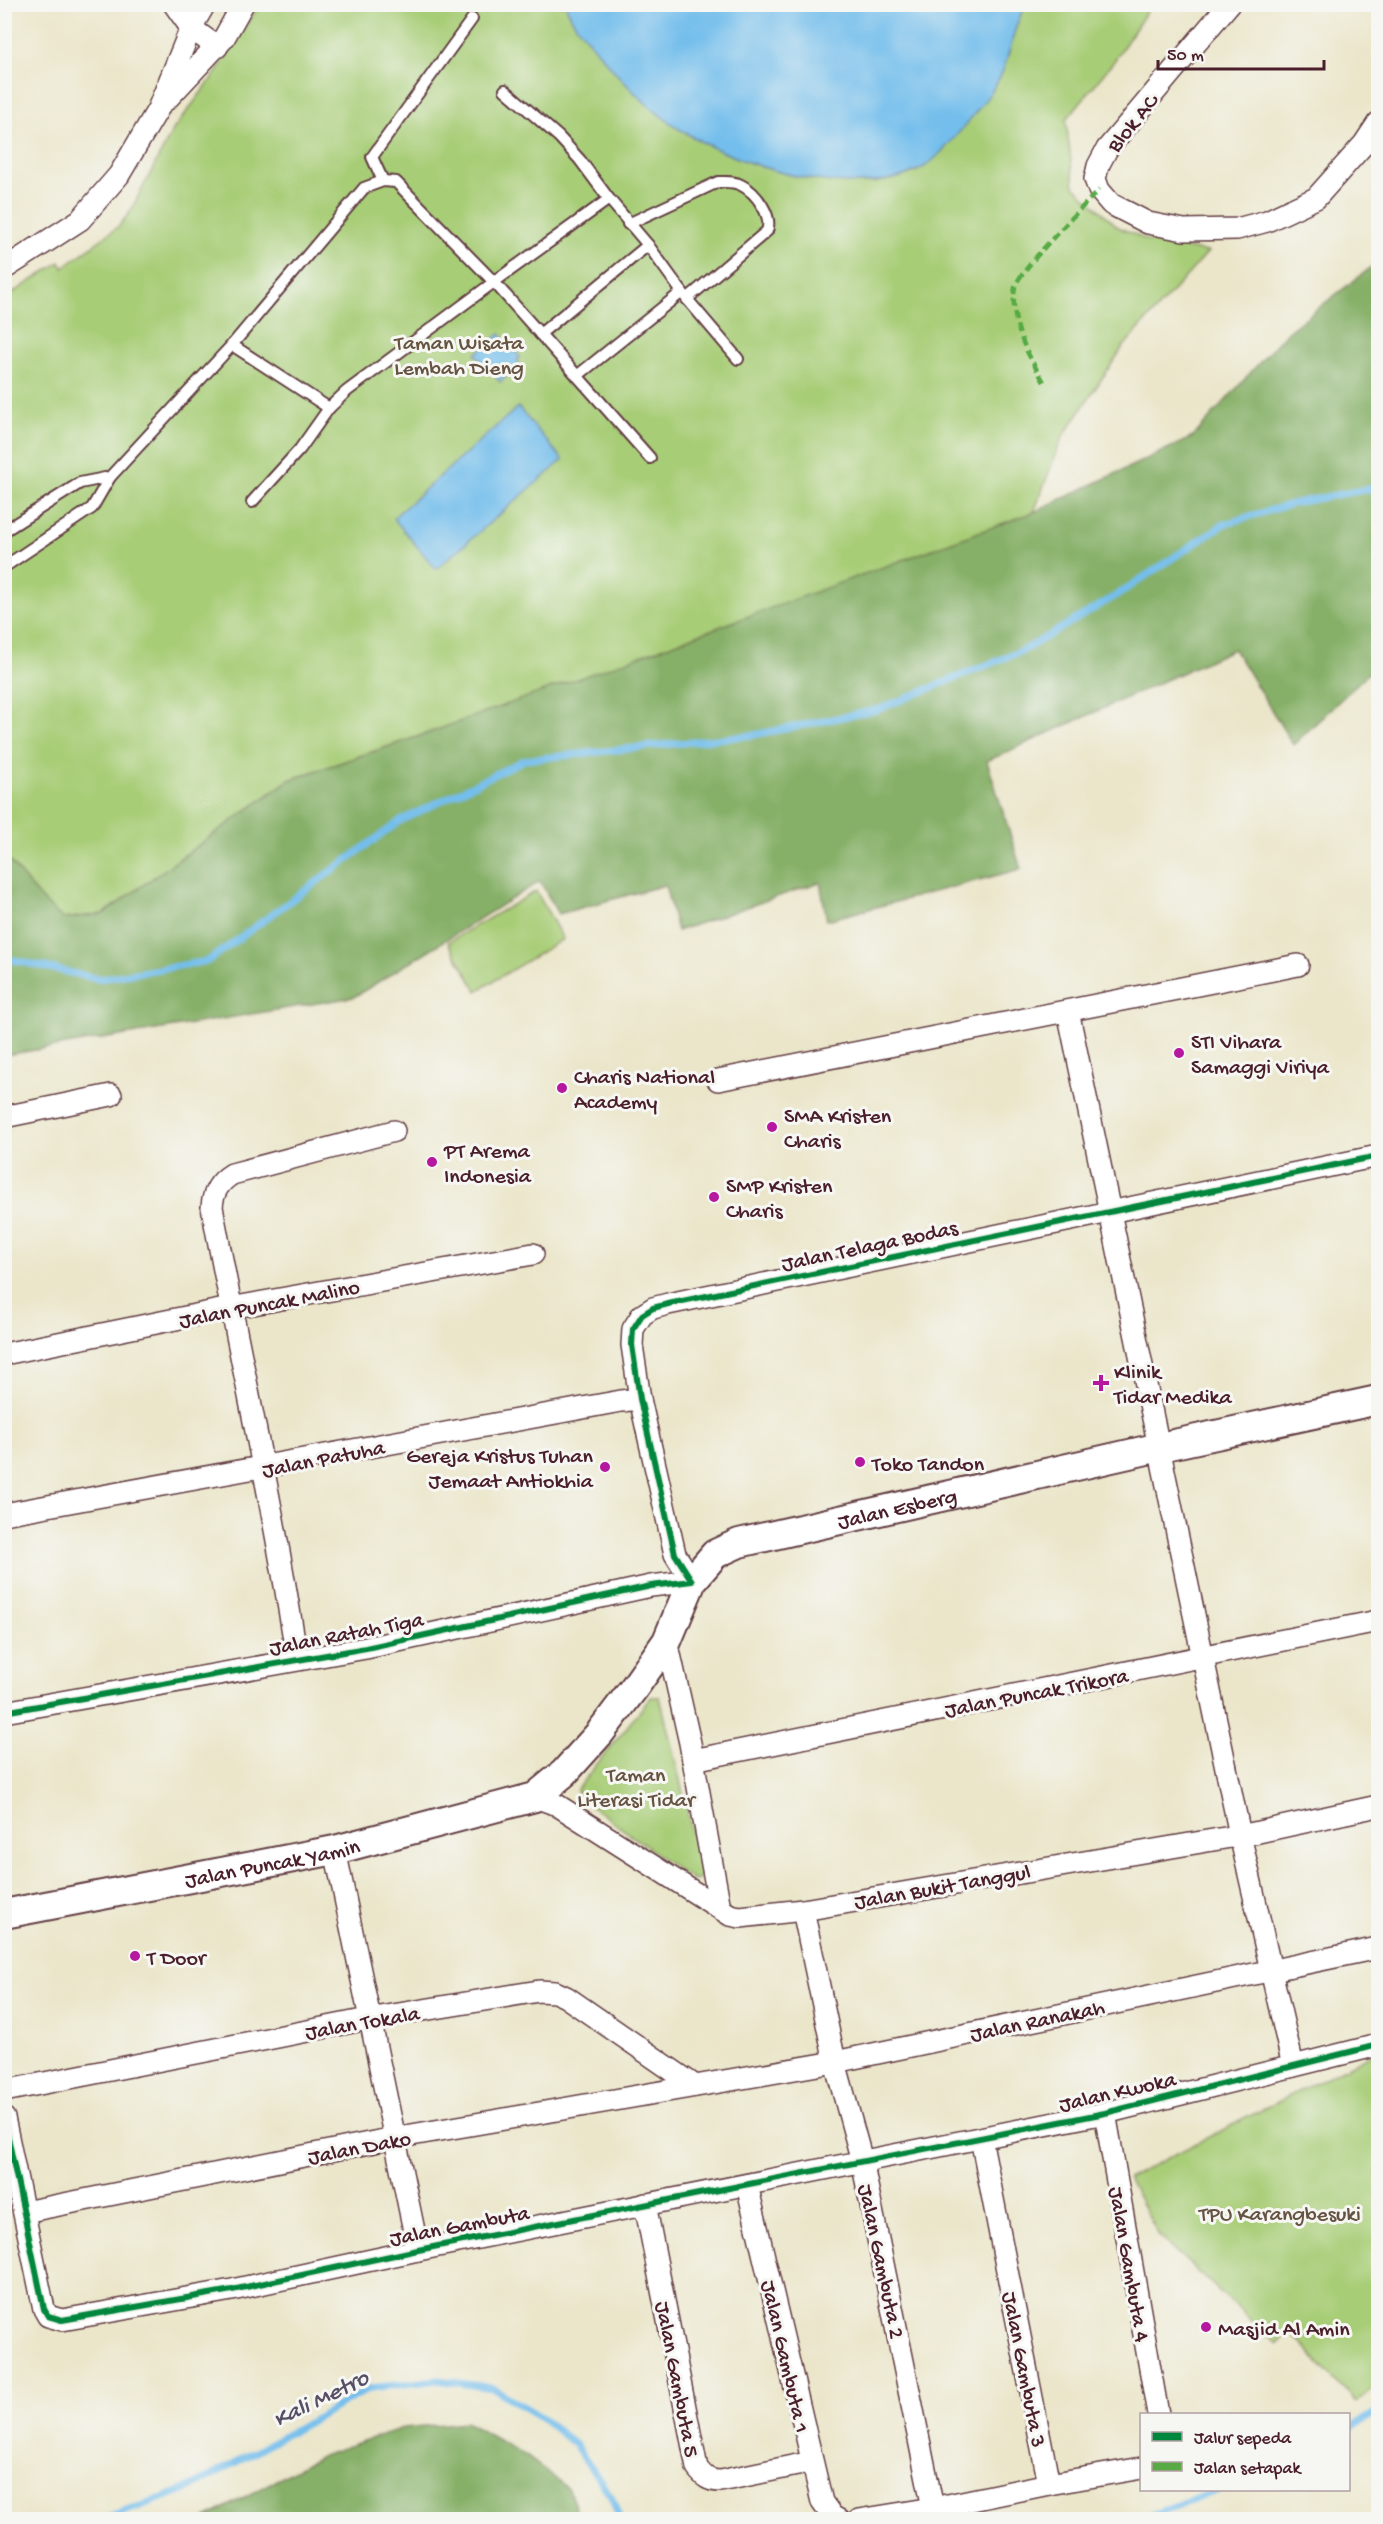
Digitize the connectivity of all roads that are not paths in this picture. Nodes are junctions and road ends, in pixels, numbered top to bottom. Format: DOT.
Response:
graph roads {
  1 [pos="174,4"];
  2 [pos="205,4"];
  3 [pos="243,4"];
  4 [pos="1229,4"];
  5 [pos="472,19"];
  6 [pos="191,28"];
  7 [pos="217,47"];
  8 [pos="505,90"];
  9 [pos="158,109"];
  10 [pos="1378,123"];
  11 [pos="383,181"];
  12 [pos="609,199"];
  13 [pos="628,224"];
  14 [pos="648,245"];
  15 [pos="4,269"];
  16 [pos="494,282"];
  17 [pos="684,296"];
  18 [pos="540,334"];
  19 [pos="232,345"];
  20 [pos="738,359"];
  21 [pos="577,376"];
  22 [pos="329,408"];
  23 [pos="650,458"];
  24 [pos="110,477"];
  25 [pos="252,502"];
  26 [pos="4,531"];
  27 [pos="4,567"];
  28 [pos="1298,965"];
  29 [pos="1068,1011"];
  30 [pos="718,1080"];
  31 [pos="111,1095"];
  32 [pos="4,1117"];
  33 [pos="394,1131"];
  34 [pos="1378,1156"];
  35 [pos="1108,1213"];
  36 [pos="533,1254"];
  37 [pos="230,1308"];
  38 [pos="4,1354"];
  39 [pos="640,1399"];
  40 [pos="1378,1400"];
  41 [pos="1160,1447"];
  42 [pos="264,1467"];
  43 [pos="4,1514"];
  44 [pos="692,1581"];
  45 [pos="1378,1621"];
  46 [pos="667,1641"];
  47 [pos="1203,1658"];
  48 [pos="297,1659"];
  49 [pos="4,1712"];
  50 [pos="693,1760"];
  51 [pos="536,1797"];
  52 [pos="1378,1806"];
  53 [pos="1240,1835"];
  54 [pos="335,1850"];
  55 [pos="720,1908"];
  56 [pos="803,1910"];
  57 [pos="4,1914"];
  58 [pos="1378,1948"];
  59 [pos="1270,1970"];
  60 [pos="368,2019"];
  61 [pos="1378,2045"];
  62 [pos="835,2062"];
  63 [pos="1293,2066"];
  64 [pos="695,2086"];
  65 [pos="4,2091"];
  66 [pos="1105,2113"];
  67 [pos="4,2118"];
  68 [pos="394,2138"];
  69 [pos="981,2138"];
  70 [pos="8,2152"];
  71 [pos="862,2161"];
  72 [pos="747,2185"];
  73 [pos="645,2204"];
  74 [pos="24,2212"];
  75 [pos="418,2250"];
  76 [pos="1158,2413"];
  77 [pos="812,2462"];
  78 [pos="1140,2468"];
  79 [pos="1048,2484"];
  80 [pos="933,2508"];
  81 [pos="839,2520"];
  82 [pos="859,2520"];
  1 -- 6 [label="street"];
  2 -- 6 [label="street"];
  3 -- 7 [label="street"];
  4 -- 10 [label="street, Blok AC"];
  5 -- 11 [label="lane"];
  6 -- 7 [label="street"];
  6 -- 9 [label="street"];
  7 -- 9 [label="street"];
  8 -- 12 [label="lane"];
  9 -- 15 [label="street"];
  11 -- 16 [label="lane"];
  11 -- 19 [label="lane"];
  12 -- 13 [label="lane"];
  12 -- 16 [label="lane"];
  13 -- 14 [label="lane"];
  13 -- 17 [label="lane"];
  14 -- 17 [label="lane"];
  14 -- 18 [label="lane"];
  16 -- 18 [label="lane"];
  16 -- 22 [label="lane"];
  17 -- 20 [label="lane"];
  17 -- 21 [label="lane"];
  18 -- 21 [label="lane"];
  19 -- 22 [label="lane"];
  19 -- 24 [label="lane"];
  21 -- 23 [label="lane"];
  22 -- 25 [label="lane"];
  24 -- 26 [label="lane"];
  24 -- 27 [label="lane"];
  28 -- 29 [label="street"];
  29 -- 30 [label="street"];
  29 -- 35 [label="street"];
  31 -- 32 [label="street"];
  33 -- 37 [label="street"];
  34 -- 35 [label="street, Jalan Telaga Bodas"];
  35 -- 39 [label="street, Jalan Telaga Bodas"];
  35 -- 41 [label="street"];
  36 -- 37 [label="street, Jalan Puncak Malino"];
  37 -- 38 [label="street, Jalan Puncak Malino"];
  37 -- 42 [label="street"];
  39 -- 42 [label="street, Jalan Patuha"];
  39 -- 44 [label="street, Jalan Telaga Bodas"];
  40 -- 41 [label="main road, Jalan Esberg"];
  41 -- 44 [label="main road, Jalan Esberg"];
  41 -- 47 [label="street"];
  42 -- 43 [label="street, Jalan Patuha"];
  42 -- 48 [label="street"];
  44 -- 46 [label="main road, Jalan Esberg"];
  44 -- 48 [label="street, Jalan Ratah Tiga"];
  45 -- 47 [label="street, Jalan Puncak Trikora"];
  46 -- 50 [label="street"];
  46 -- 51 [label="main road, Jalan Esberg"];
  47 -- 50 [label="street, Jalan Puncak Trikora"];
  47 -- 53 [label="street"];
  48 -- 49 [label="street, Jalan Ratah Tiga"];
  50 -- 55 [label="street"];
  51 -- 54 [label="main road, Jalan Puncak Yamin"];
  51 -- 55 [label="street, Jalan Bukit Tanggul"];
  52 -- 53 [label="street, Jalan Bukit Tanggul"];
  53 -- 56 [label="street, Jalan Bukit Tanggul"];
  53 -- 59 [label="street"];
  54 -- 57 [label="main road, Jalan Puncak Yamin"];
  54 -- 60 [label="street"];
  55 -- 56 [label="street, Jalan Bukit Tanggul"];
  56 -- 62 [label="street, Jalan Gambuta 2"];
  58 -- 59 [label="street, Jalan Ranakah"];
  59 -- 62 [label="street, Jalan Ranakah"];
  59 -- 63 [label="street"];
  60 -- 64 [label="street, Jalan Tokala"];
  60 -- 65 [label="street, Jalan Tokala"];
  60 -- 68 [label="street"];
  61 -- 63 [label="street, Jalan Kwoka"];
  62 -- 64 [label="street, Jalan Ranakah"];
  62 -- 71 [label="street, Jalan Gambuta 2"];
  63 -- 66 [label="street, Jalan Kwoka"];
  64 -- 68 [label="street, Jalan Dako"];
  66 -- 69 [label="street, Jalan Kwoka"];
  66 -- 76 [label="street, Jalan Gambuta 4"];
  67 -- 70 [label="street"];
  68 -- 74 [label="street, Jalan Dako"];
  68 -- 75 [label="street"];
  69 -- 71 [label="street, Jalan Kwoka"];
  69 -- 79 [label="street, Jalan Gambuta 3"];
  70 -- 74 [label="street"];
  71 -- 72 [label="street, Jalan Gambuta"];
  71 -- 80 [label="street, Jalan Gambuta 2"];
  72 -- 73 [label="street, Jalan Gambuta"];
  72 -- 77 [label="street, Jalan Gambuta 1"];
  73 -- 75 [label="street, Jalan Gambuta"];
  73 -- 77 [label="street, Jalan Gambuta 5"];
  74 -- 75 [label="street, Jalan Gambuta"];
  77 -- 81 [label="street, Jalan Gambuta 1"];
  78 -- 79 [label="street"];
  79 -- 80 [label="street"];
  80 -- 82 [label="street"];
}
